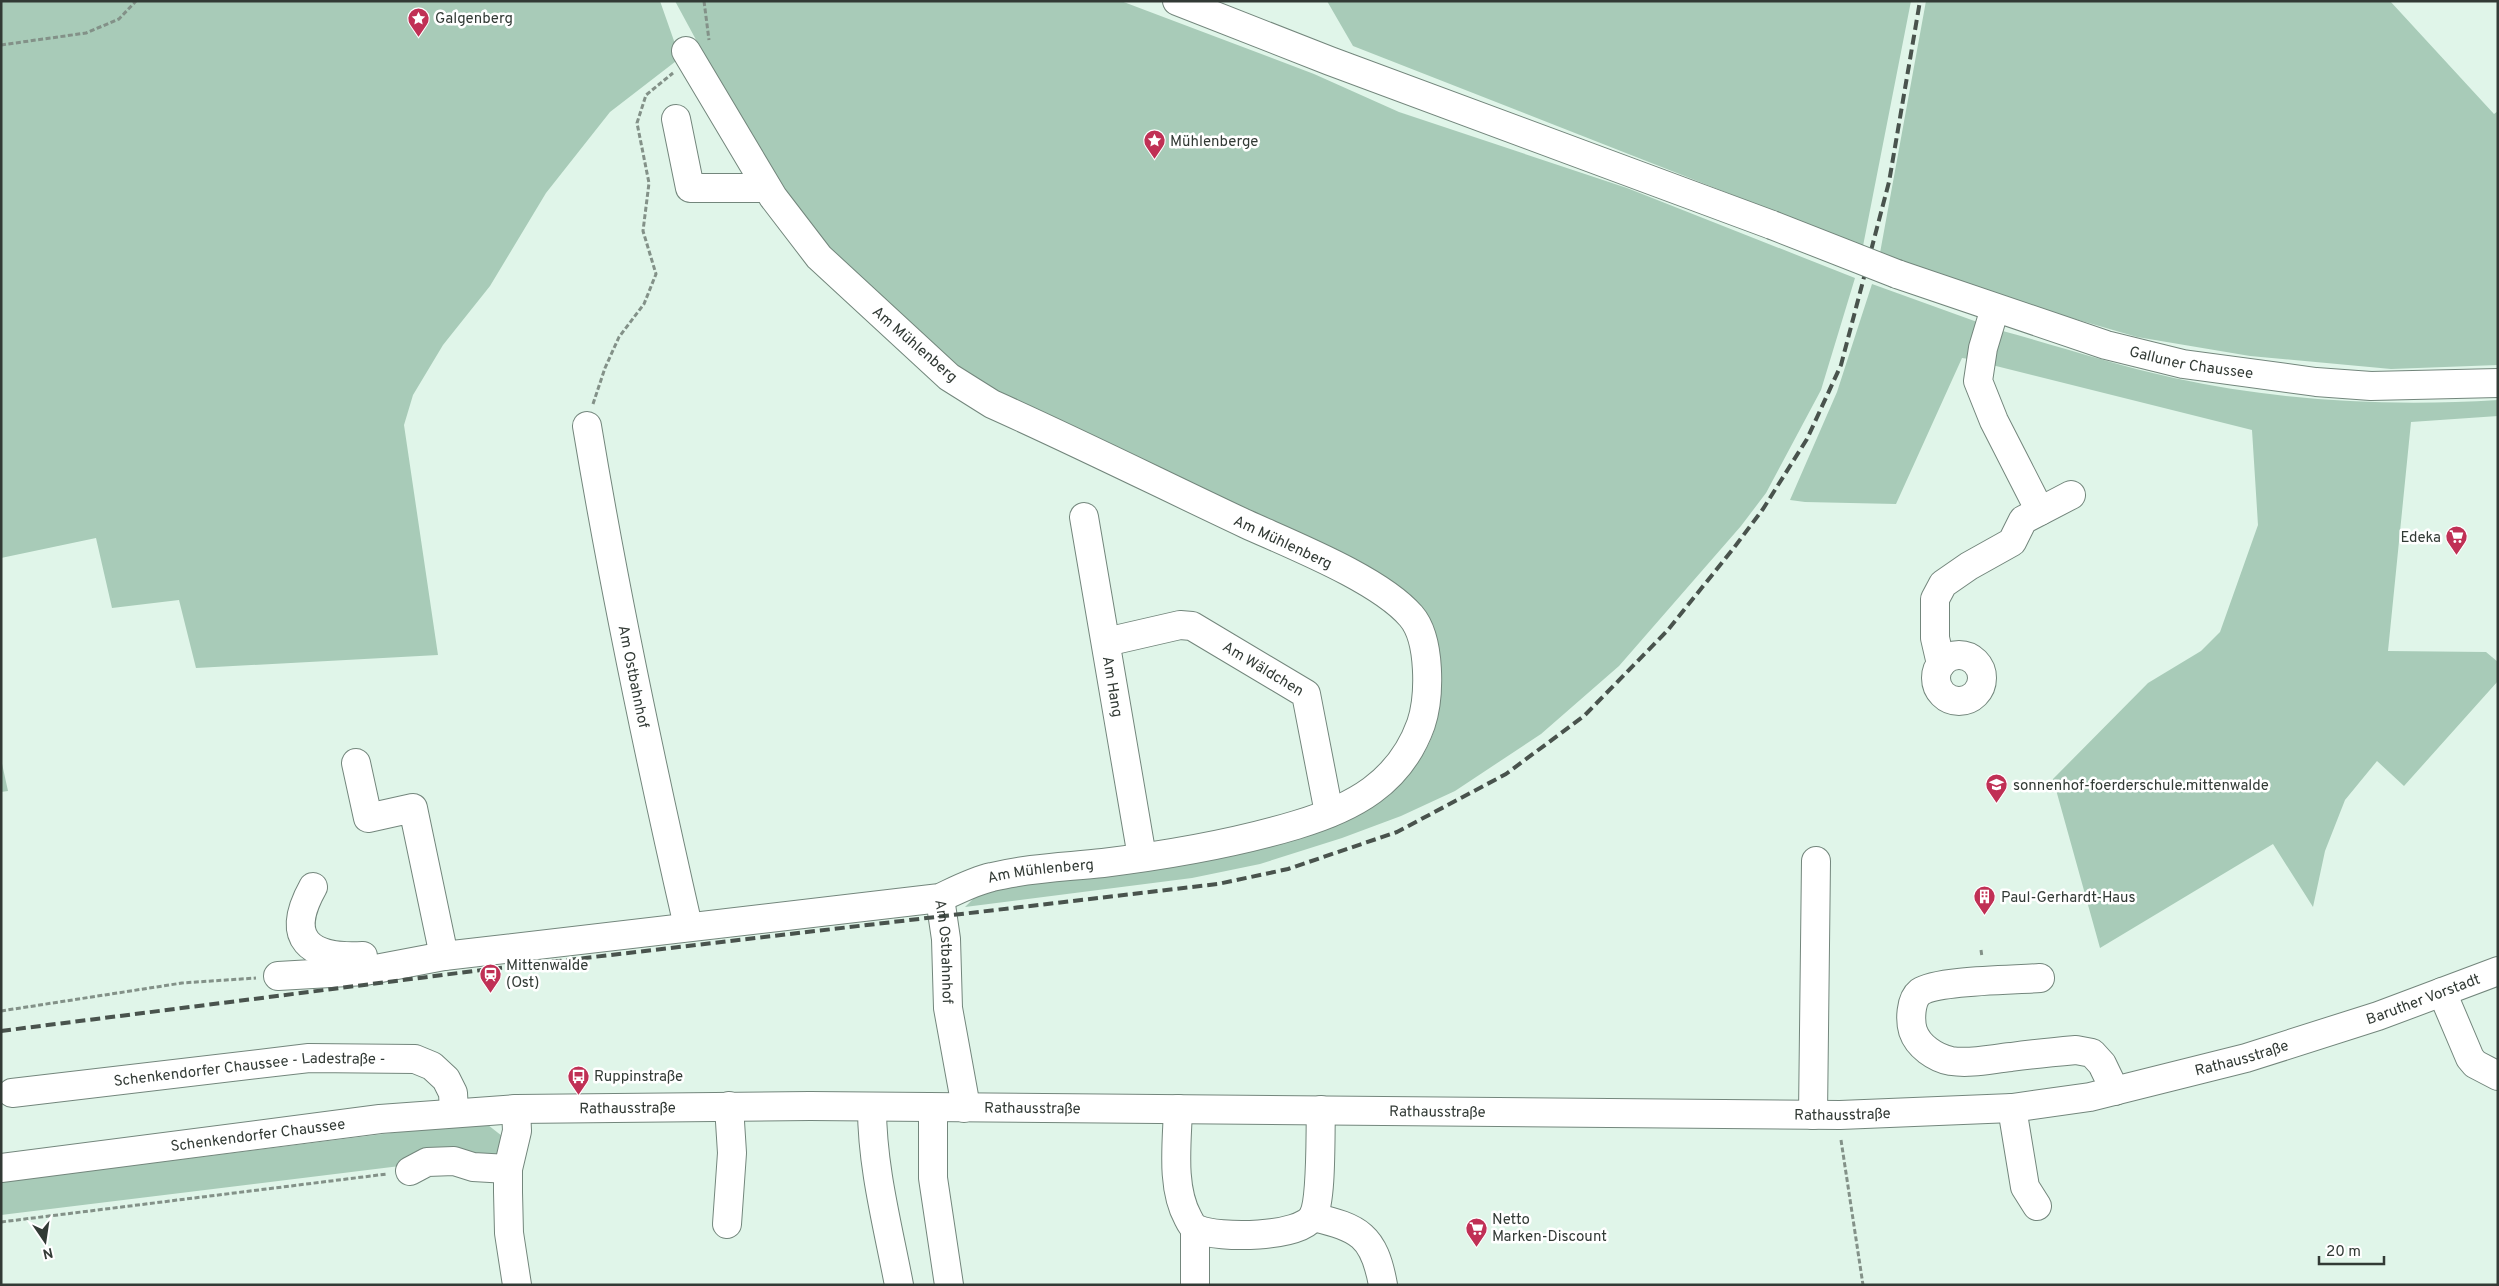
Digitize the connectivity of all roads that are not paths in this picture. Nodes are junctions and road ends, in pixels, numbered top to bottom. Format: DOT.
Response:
graph roads {
  1 [pos="1177,1"];
  2 [pos="686,51"];
  3 [pos="676,120"];
  4 [pos="767,188"];
  5 [pos="1995,308"];
  6 [pos="2498,383"];
  7 [pos="586,426"];
  8 [pos="2071,495"];
  9 [pos="2040,511"];
  10 [pos="1084,517"];
  11 [pos="1106,642"];
  12 [pos="1941,664"];
  13 [pos="356,763"];
  14 [pos="1329,813"];
  15 [pos="1142,857"];
  16 [pos="1816,861"];
  17 [pos="313,887"];
  18 [pos="940,898"];
  19 [pos="688,926"];
  20 [pos="444,956"];
  21 [pos="2498,970"];
  22 [pos="278,976"];
  23 [pos="2040,978"];
  24 [pos="2442,992"];
  25 [pos="2348,1027"];
  26 [pos="2498,1076"];
  27 [pos="2115,1091"];
  28 [pos="12,1093"];
  29 [pos="729,1106"];
  30 [pos="872,1108"];
  31 [pos="933,1108"];
  32 [pos="964,1108"];
  33 [pos="2012,1108"];
  34 [pos="516,1109"];
  35 [pos="1178,1109"];
  36 [pos="1321,1110"];
  37 [pos="454,1112"];
  38 [pos="1813,1115"];
  39 [pos="1,1168"];
  40 [pos="508,1169"];
  41 [pos="410,1171"];
  42 [pos="2037,1206"];
  43 [pos="1313,1217"];
  44 [pos="727,1224"];
  45 [pos="1195,1229"];
  46 [pos="517,1285"];
  47 [pos="899,1285"];
  48 [pos="949,1285"];
  49 [pos="1195,1285"];
  50 [pos="1383,1285"];
  1 -- 5 [label="main road, Galluner Chaussee, bridge"];
  2 -- 4 [label="main road, Am Mühlenberg"];
  3 -- 4 [label="main road"];
  4 -- 14 [label="main road, Am Mühlenberg"];
  5 -- 6 [label="main road, Galluner Chaussee"];
  5 -- 9 [label="main road"];
  7 -- 19 [label="main road, Am Ostbahnhof"];
  8 -- 9 [label="main road"];
  9 -- 12 [label="main road"];
  10 -- 11 [label="main road, Am Hang"];
  11 -- 14 [label="main road, Am Wäldchen"];
  11 -- 15 [label="main road, Am Hang"];
  13 -- 20 [label="main road"];
  14 -- 15 [label="main road, Am Mühlenberg"];
  15 -- 18 [label="main road, Am Mühlenberg"];
  16 -- 38 [label="main road"];
  17 -- 20 [label="main road"];
  18 -- 19 [label="main road, Am Ostbahnhof"];
  18 -- 32 [label="main road, Am Ostbahnhof"];
  19 -- 20 [label="main road, Am Ostbahnhof"];
  20 -- 22 [label="main road"];
  21 -- 24 [label="main road, Baruther Vorstadt"];
  23 -- 27 [label="main road"];
  24 -- 25 [label="main road, Baruther Vorstadt"];
  24 -- 26 [label="main road"];
  25 -- 27 [label="main road, Rathausstraße"];
  27 -- 33 [label="main road, Rathausstraße"];
  28 -- 37 [label="main road, Schenkendorfer Chaussee - Ladestraße -"];
  29 -- 30 [label="main road, Rathausstraße"];
  29 -- 34 [label="main road, Rathausstraße"];
  29 -- 44 [label="main road"];
  30 -- 31 [label="main road, Rathausstraße"];
  30 -- 47 [label="main road"];
  31 -- 32 [label="main road, Rathausstraße"];
  31 -- 48 [label="main road"];
  32 -- 35 [label="main road, Rathausstraße"];
  33 -- 38 [label="main road, Rathausstraße"];
  33 -- 42 [label="main road"];
  34 -- 37 [label="main road, Schenkendorfer Chaussee"];
  34 -- 40 [label="main road"];
  35 -- 36 [label="main road, Rathausstraße"];
  35 -- 45 [label="main road"];
  36 -- 38 [label="main road, Rathausstraße"];
  36 -- 43 [label="main road"];
  37 -- 39 [label="main road, Schenkendorfer Chaussee"];
  40 -- 41 [label="main road"];
  40 -- 46 [label="main road"];
  43 -- 45 [label="main road"];
  43 -- 50 [label="main road"];
  45 -- 49 [label="main road"];
}
